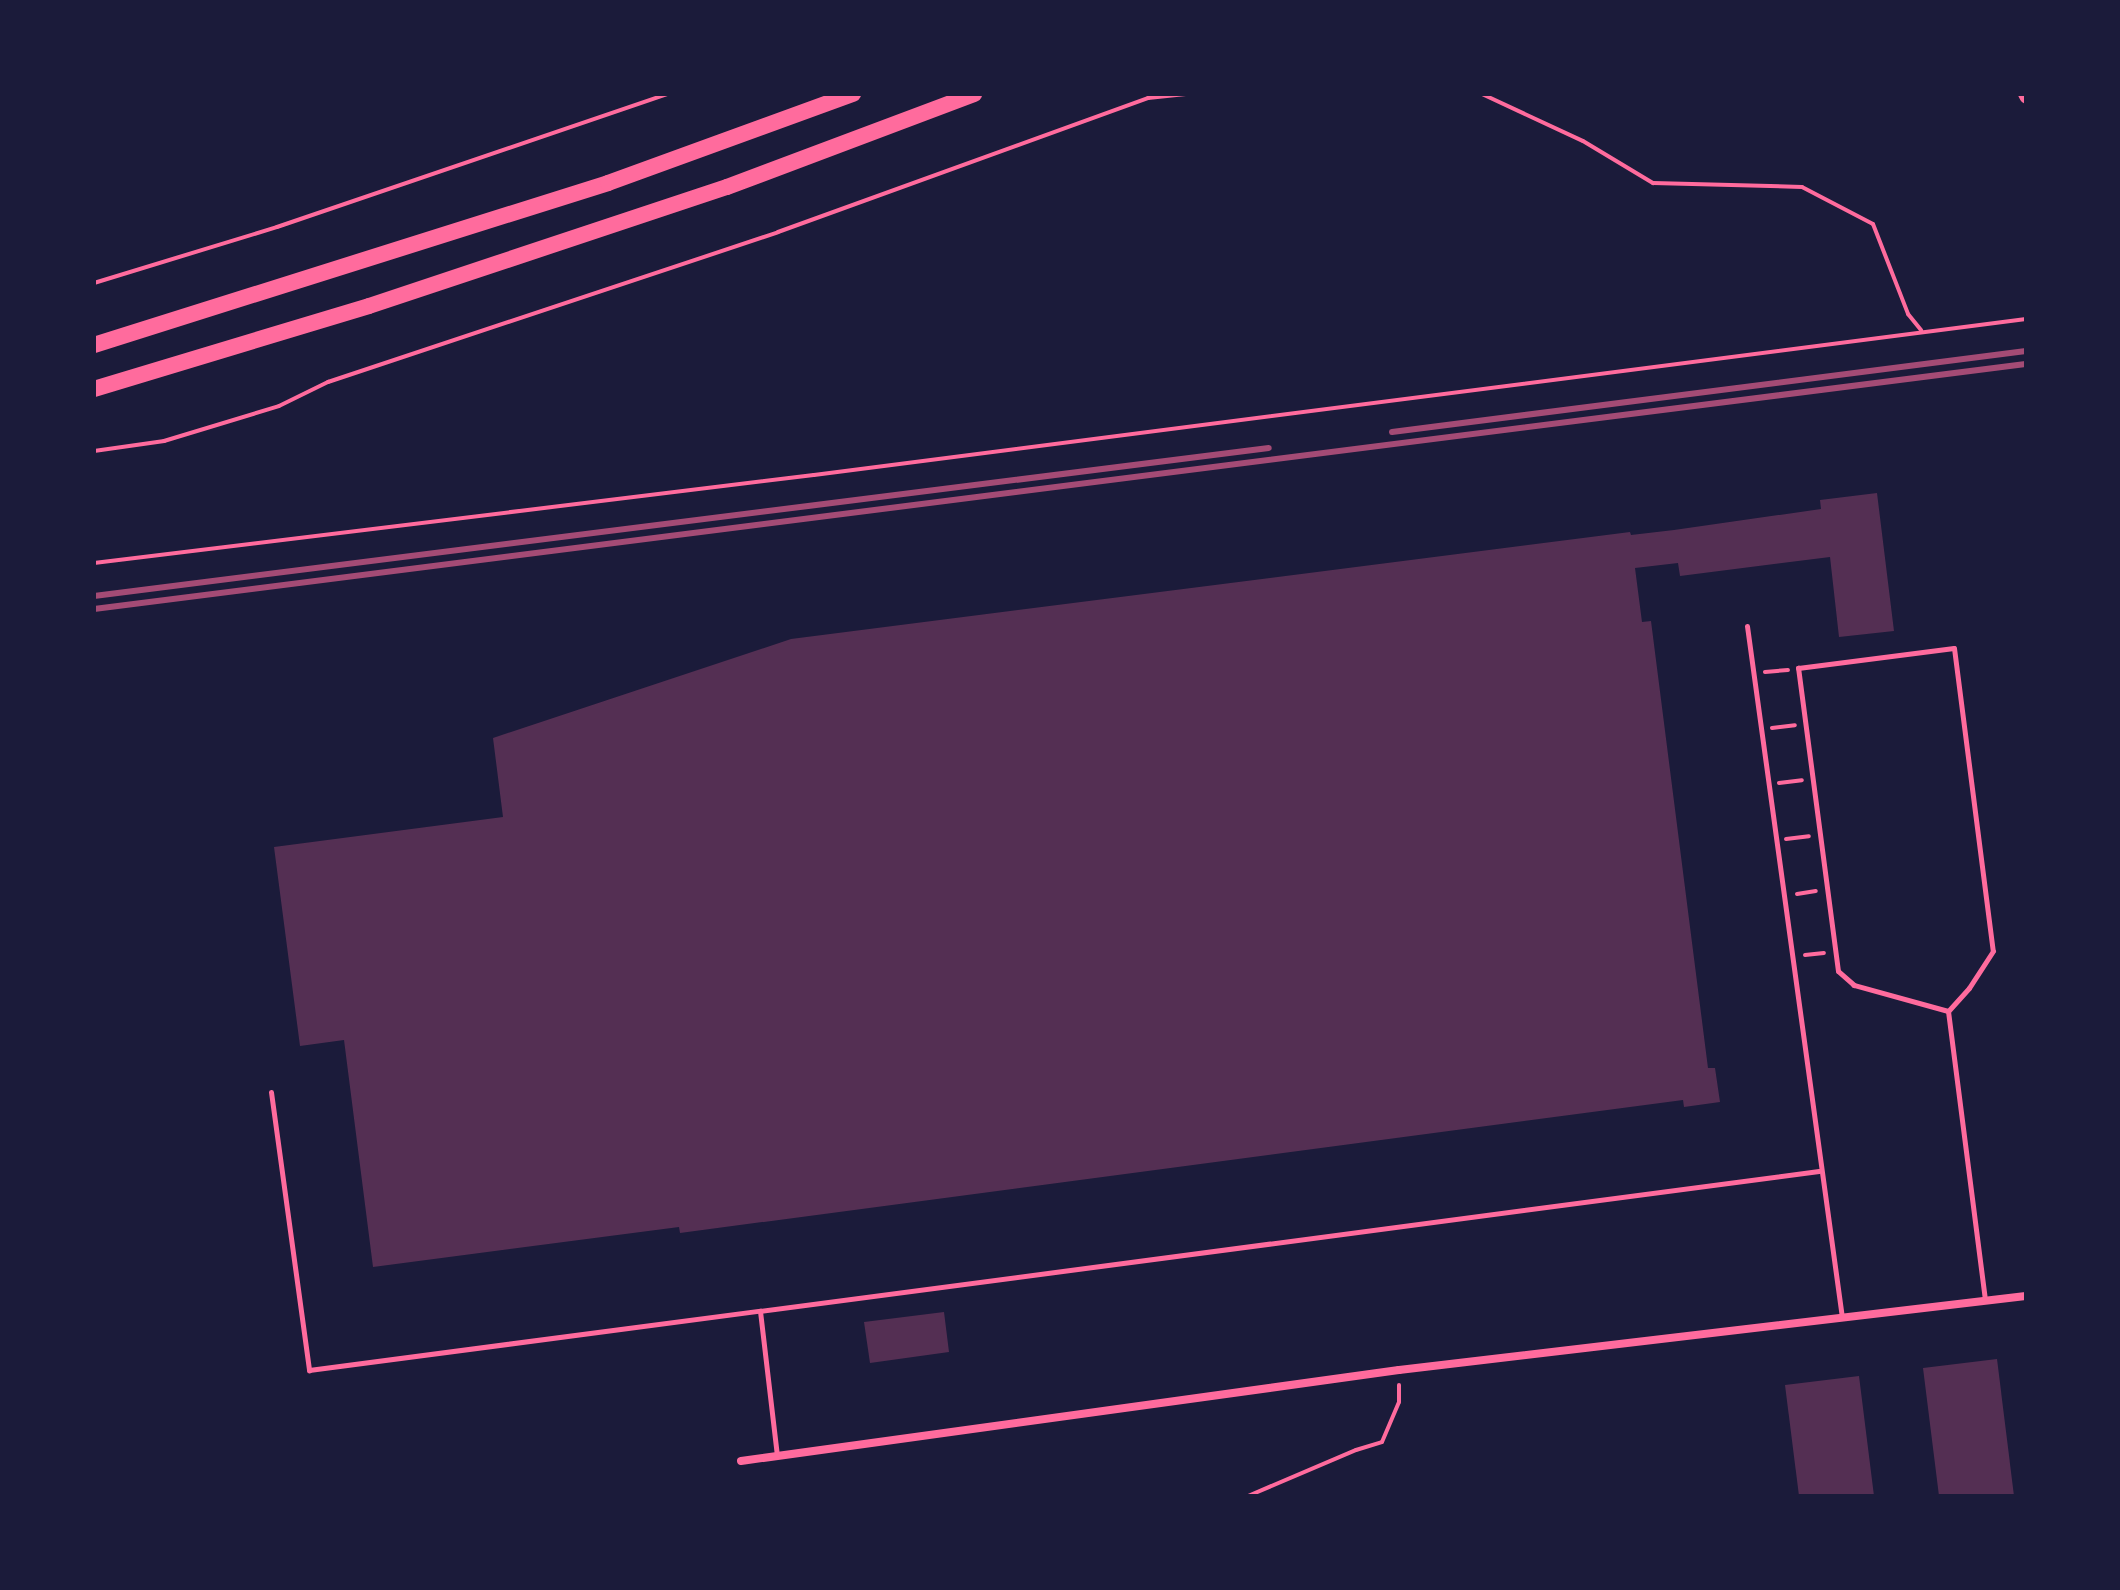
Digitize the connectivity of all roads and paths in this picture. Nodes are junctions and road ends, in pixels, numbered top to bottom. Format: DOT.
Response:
graph roads {
  1 [pos="667,94"];
  2 [pos="853,94"];
  3 [pos="974,94"];
  4 [pos="1186,94"];
  5 [pos="1482,94"];
  6 [pos="94,283"];
  7 [pos="2026,319"];
  8 [pos="1921,330"];
  9 [pos="94,345"];
  10 [pos="94,389"];
  11 [pos="94,451"];
  12 [pos="94,563"];
  13 [pos="1747,626"];
  14 [pos="1798,668"];
  15 [pos="1753,673"];
  16 [pos="1805,723"];
  17 [pos="1761,729"];
  18 [pos="1812,779"];
  19 [pos="1768,785"];
  20 [pos="1819,835"];
  21 [pos="1775,841"];
  22 [pos="1826,890"];
  23 [pos="1783,895"];
  24 [pos="1834,951"];
  25 [pos="1791,957"];
  26 [pos="1948,1011"];
  27 [pos="271,1092"];
  28 [pos="1819,1171"];
  29 [pos="2026,1296"];
  30 [pos="1986,1301"];
  31 [pos="760,1311"];
  32 [pos="1842,1318"];
  33 [pos="1399,1370"];
  34 [pos="777,1456"];
  35 [pos="741,1461"];
  36 [pos="1248,1496"];
  1 -- 6 [label="path"];
  2 -- 9 [label="highway"];
  3 -- 10 [label="highway"];
  4 -- 11 [label="path"];
  5 -- 8 [label="path"];
  7 -- 8 [label="path"];
  8 -- 12 [label="path"];
  13 -- 15 [label="lane"];
  14 -- 15 [label="path"];
  14 -- 16 [label="lane"];
  14 -- 26 [label="lane"];
  15 -- 17 [label="lane"];
  16 -- 17 [label="path"];
  16 -- 18 [label="lane"];
  17 -- 19 [label="lane"];
  18 -- 19 [label="path"];
  18 -- 20 [label="lane"];
  19 -- 21 [label="lane"];
  20 -- 21 [label="path"];
  20 -- 22 [label="lane"];
  21 -- 23 [label="lane"];
  22 -- 23 [label="path"];
  22 -- 24 [label="lane"];
  23 -- 25 [label="lane"];
  24 -- 25 [label="path"];
  24 -- 26 [label="lane"];
  25 -- 28 [label="lane"];
  26 -- 30 [label="lane"];
  27 -- 31 [label="lane"];
  28 -- 31 [label="lane"];
  28 -- 32 [label="lane"];
  29 -- 30 [label="street"];
  30 -- 32 [label="street"];
  31 -- 34 [label="lane"];
  32 -- 33 [label="street"];
  33 -- 34 [label="street"];
  33 -- 36 [label="path"];
  34 -- 35 [label="street"];
}
